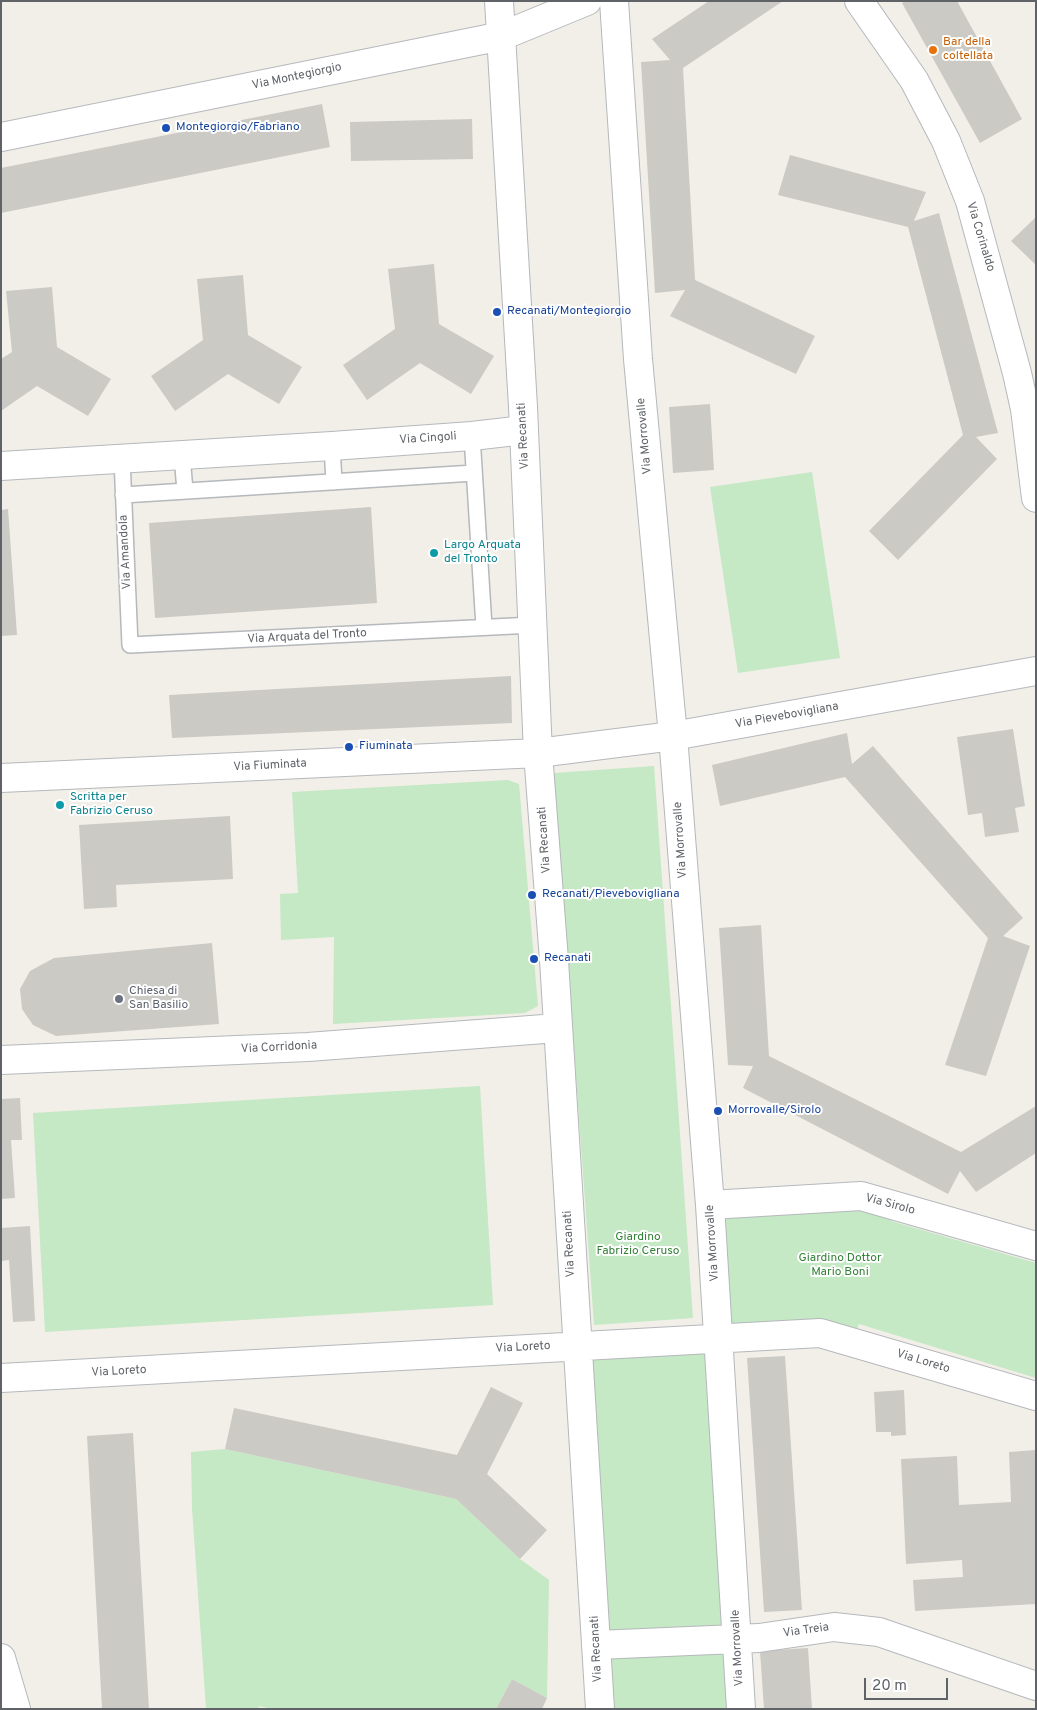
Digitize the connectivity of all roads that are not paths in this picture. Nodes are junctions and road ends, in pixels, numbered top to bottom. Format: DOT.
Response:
graph roads {
  1 [pos="499,1"];
  2 [pos="587,1"];
  3 [pos="614,1"];
  4 [pos="859,1"];
  5 [pos="502,36"];
  6 [pos="1,137"];
  7 [pos="524,430"];
  8 [pos="472,436"];
  9 [pos="332,446"];
  10 [pos="182,455"];
  11 [pos="122,459"];
  12 [pos="1,466"];
  13 [pos="474,473"];
  14 [pos="334,482"];
  15 [pos="185,491"];
  16 [pos="124,495"];
  17 [pos="1036,498"];
  18 [pos="533,625"];
  19 [pos="484,627"];
  20 [pos="130,645"];
  21 [pos="1036,671"];
  22 [pos="673,736"];
  23 [pos="538,753"];
  24 [pos="1,778"];
  25 [pos="557,1028"];
  26 [pos="1,1060"];
  27 [pos="710,1205"];
  28 [pos="1036,1246"];
  29 [pos="718,1337"];
  30 [pos="577,1345"];
  31 [pos="1,1378"];
  32 [pos="1036,1396"];
  33 [pos="737,1639"];
  34 [pos="597,1645"];
  35 [pos="1,1658"];
  36 [pos="1036,1686"];
  37 [pos="16,1709"];
  38 [pos="600,1709"];
  39 [pos="742,1709"];
  1 -- 5 [label="street, Via Recanati"];
  2 -- 5 [label="street, Via Montegiorgio"];
  3 -- 22 [label="street, Via Morrovalle"];
  4 -- 17 [label="street, Via Corinaldo"];
  5 -- 6 [label="street, Via Montegiorgio"];
  5 -- 7 [label="street, Via Recanati"];
  7 -- 8 [label="street, Via Cingoli"];
  7 -- 18 [label="street, Via Recanati"];
  8 -- 9 [label="street, Via Cingoli"];
  8 -- 13 [label="lane"];
  9 -- 10 [label="street, Via Cingoli"];
  9 -- 14 [label="lane"];
  10 -- 11 [label="street, Via Cingoli"];
  10 -- 15 [label="lane"];
  11 -- 12 [label="street, Via Cingoli"];
  11 -- 16 [label="lane, Via Amandola"];
  13 -- 14 [label="lane"];
  13 -- 19 [label="lane"];
  14 -- 15 [label="lane"];
  15 -- 16 [label="lane"];
  16 -- 20 [label="lane, Via Amandola"];
  18 -- 19 [label="lane"];
  18 -- 23 [label="street, Via Recanati"];
  19 -- 20 [label="lane, Via Arquata del Tronto"];
  21 -- 22 [label="street, Via Pievebovigliana"];
  22 -- 23 [label="street, Via Pievebovigliana"];
  22 -- 27 [label="street, Via Morrovalle"];
  23 -- 24 [label="street, Via Fiuminata"];
  23 -- 25 [label="street, Via Recanati"];
  25 -- 26 [label="street, Via Corridonia"];
  25 -- 30 [label="street, Via Recanati"];
  27 -- 28 [label="street, Via Sirolo"];
  27 -- 29 [label="street, Via Morrovalle"];
  29 -- 30 [label="street, Via Loreto"];
  29 -- 32 [label="street, Via Loreto"];
  29 -- 33 [label="street, Via Morrovalle"];
  30 -- 31 [label="street, Via Loreto"];
  30 -- 34 [label="street, Via Recanati"];
  33 -- 34 [label="street, Via Treia"];
  33 -- 36 [label="street, Via Treia"];
  33 -- 39 [label="street, Via Morrovalle"];
  34 -- 38 [label="street, Via Recanati"];
  35 -- 37 [label="street"];
}
